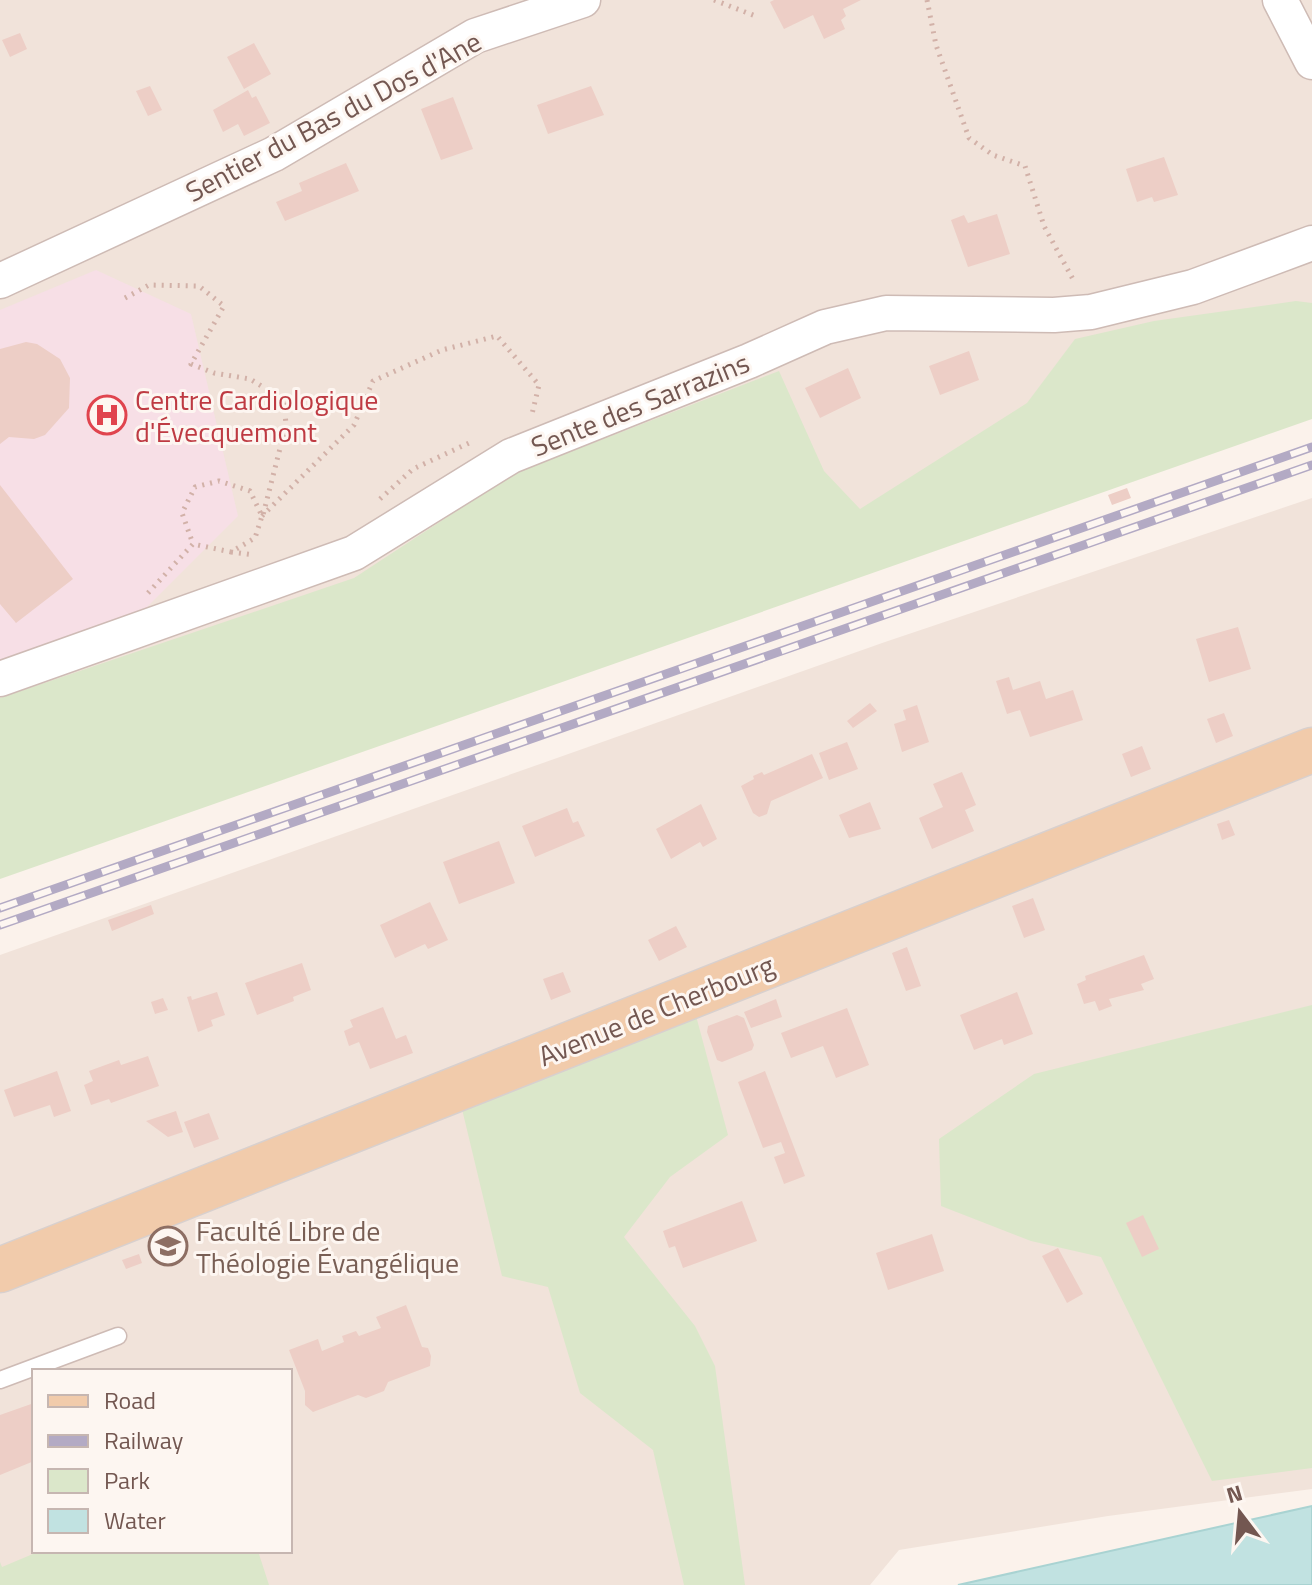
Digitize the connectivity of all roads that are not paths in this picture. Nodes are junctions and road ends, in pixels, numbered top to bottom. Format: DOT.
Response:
graph roads {
  1 [pos="583,0"];
  2 [pos="1280,0"];
  3 [pos="1312,62"];
  4 [pos="1312,243"];
  5 [pos="0,281"];
  6 [pos="0,679"];
  7 [pos="1312,750"];
  8 [pos="0,1270"];
  9 [pos="118,1336"];
  10 [pos="0,1380"];
  1 -- 5 [label="street, Sentier du Bas du Dos d'Ane"];
  2 -- 3 [label="street"];
  4 -- 6 [label="street, Sente des Sarrazins"];
  7 -- 8 [label="main road, Avenue de Cherbourg"];
  9 -- 10 [label="lane"];
}
